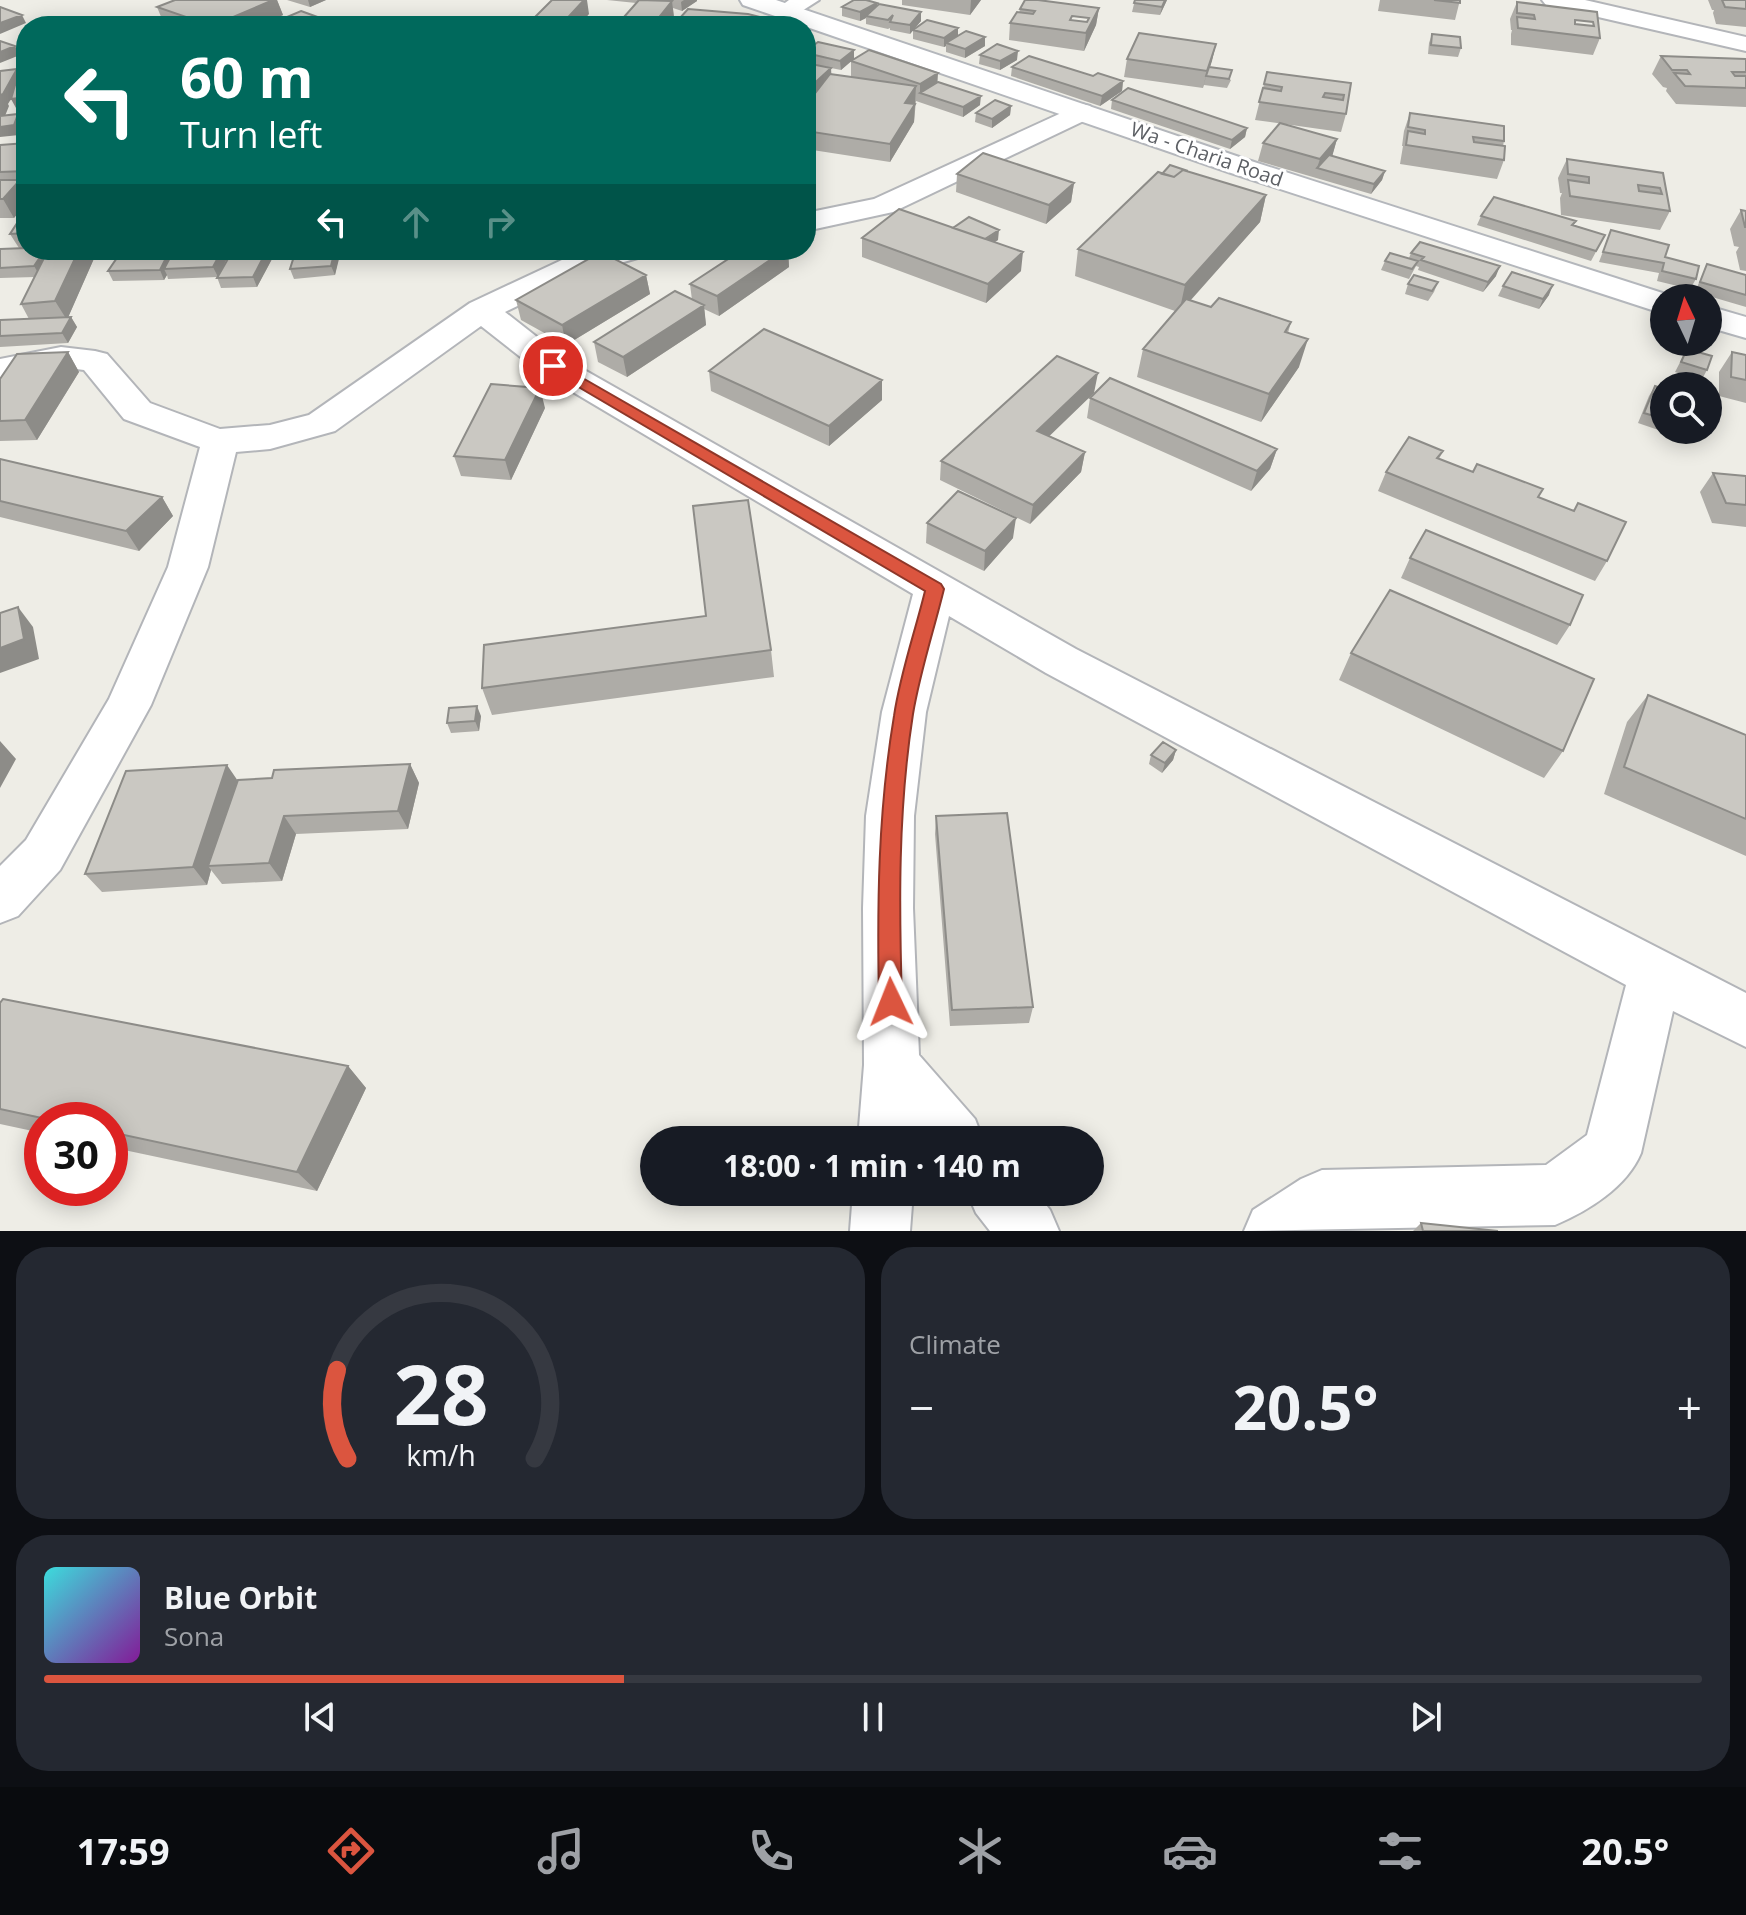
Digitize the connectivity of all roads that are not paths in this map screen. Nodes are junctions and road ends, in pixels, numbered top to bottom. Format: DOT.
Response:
graph roads {
  1 [pos="752,0"];
  2 [pos="1554,0"];
  3 [pos="796,5"];
  4 [pos="1746,44"];
  5 [pos="1081,112"];
  6 [pos="816,220"];
  7 [pos="596,260"];
  8 [pos="1650,298"];
  9 [pos="482,310"];
  10 [pos="1722,320"];
  11 [pos="1746,328"];
  12 [pos="0,370"];
  13 [pos="220,441"];
  14 [pos="935,589"];
  15 [pos="0,900"];
  16 [pos="1655,975"];
  17 [pos="1746,1021"];
  18 [pos="892,1065"];
  19 [pos="888,1126"];
  20 [pos="942,1126"];
  21 [pos="882,1206"];
  22 [pos="1008,1206"];
  23 [pos="880,1231"];
  24 [pos="1029,1231"];
  25 [pos="1274,1231"];
  1 -- 3 [label="street, Wa - Charia Road"];
  2 -- 4 [label="street"];
  3 -- 5 [label="street, Wa - Charia Road"];
  5 -- 6 [label="street"];
  5 -- 8 [label="street, Wa - Charia Road"];
  7 -- 9 [label="street"];
  9 -- 13 [label="street"];
  9 -- 14 [label="street"];
  10 -- 11 [label="street"];
  12 -- 13 [label="street"];
  13 -- 15 [label="street"];
  14 -- 16 [label="street"];
  14 -- 18 [label="street"];
  16 -- 17 [label="street"];
  16 -- 25 [label="street"];
  18 -- 19 [label="street"];
  18 -- 20 [label="street"];
  21 -- 23 [label="street"];
  22 -- 24 [label="street"];
}
